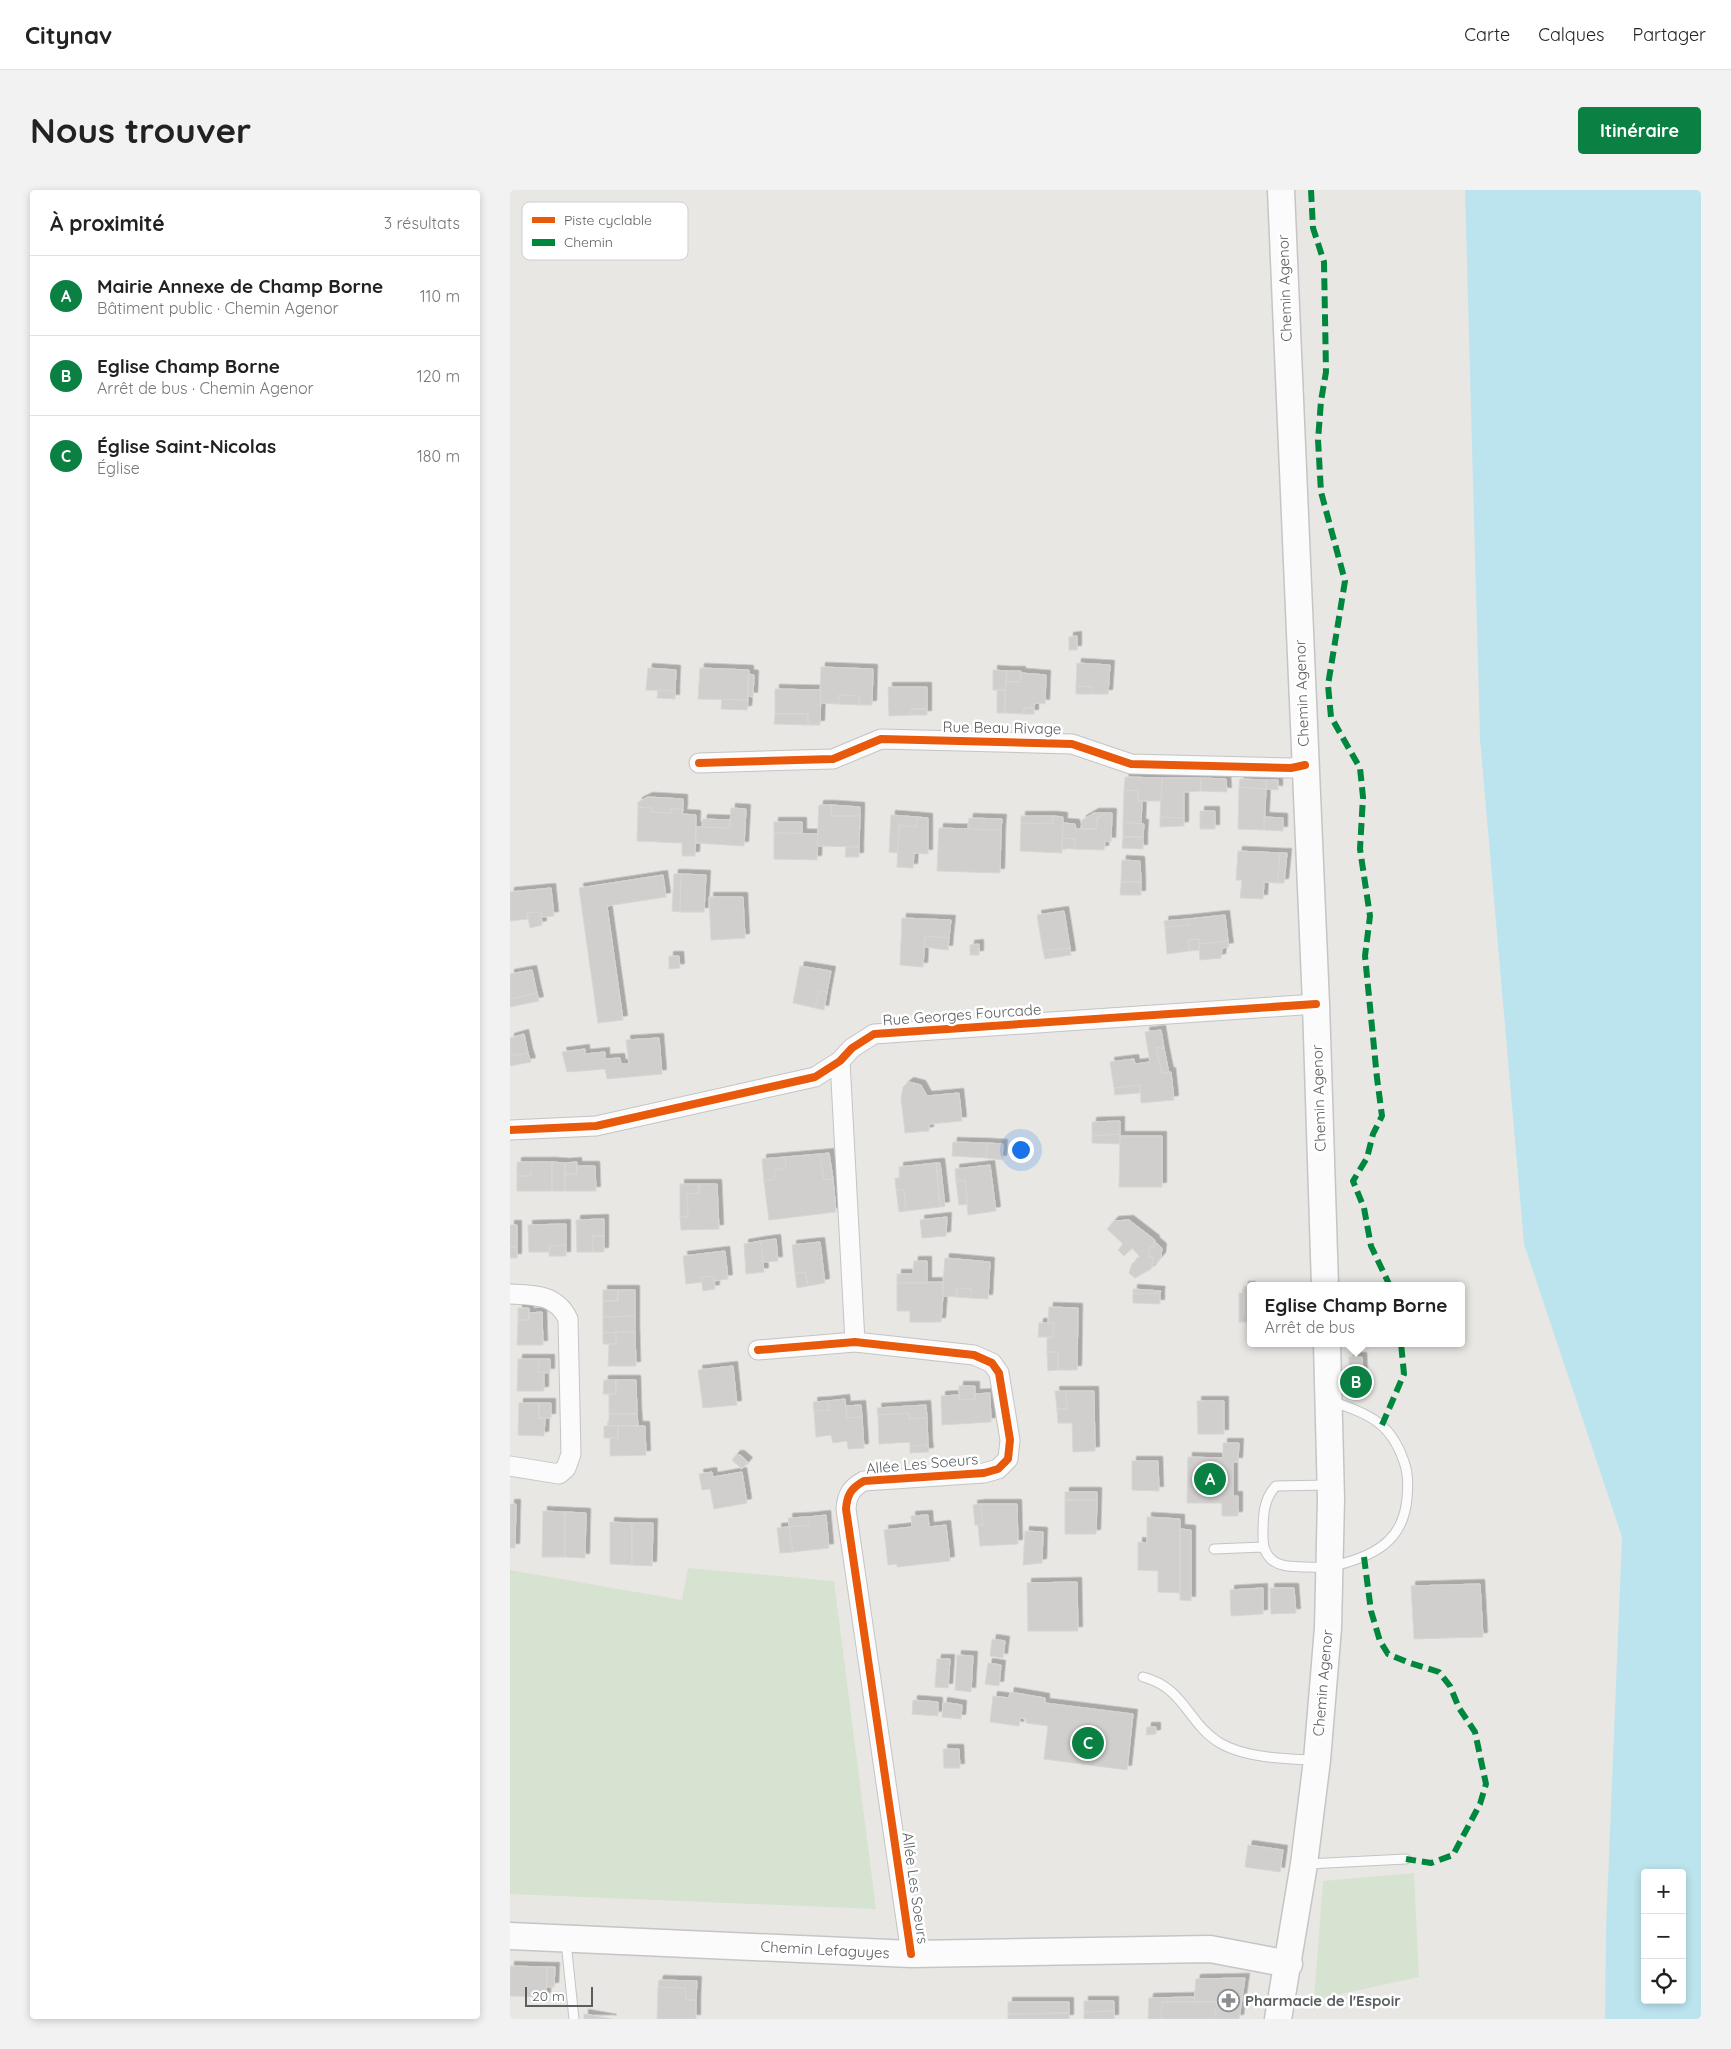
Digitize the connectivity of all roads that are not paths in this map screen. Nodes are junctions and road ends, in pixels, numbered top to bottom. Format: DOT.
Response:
graph roads {
  1 [pos="1281,190"];
  2 [pos="699,763"];
  3 [pos="1305,765"];
  4 [pos="1316,1004"];
  5 [pos="840,1061"];
  6 [pos="510,1120"];
  7 [pos="533,1129"];
  8 [pos="510,1130"];
  9 [pos="1325,1282"];
  10 [pos="510,1294"];
  11 [pos="855,1342"];
  12 [pos="1327,1347"];
  13 [pos="758,1350"];
  14 [pos="1328,1400"];
  15 [pos="510,1466"];
  16 [pos="1331,1485"];
  17 [pos="1263,1547"];
  18 [pos="1214,1549"];
  19 [pos="1330,1567"];
  20 [pos="1143,1677"];
  21 [pos="1317,1760"];
  22 [pos="1406,1859"];
  23 [pos="1304,1864"];
  24 [pos="510,1936"];
  25 [pos="566,1939"];
  26 [pos="911,1954"];
  27 [pos="1289,1964"];
  28 [pos="574,2019"];
  29 [pos="1278,2019"];
  1 -- 3 [label="main road, Chemin Agenor"];
  2 -- 3 [label="street, Rue Beau Rivage"];
  3 -- 4 [label="main road, Chemin Agenor"];
  4 -- 5 [label="street, Rue Georges Fourcade"];
  4 -- 9 [label="main road, Chemin Agenor"];
  5 -- 7 [label="street, Rue Georges Fourcade"];
  5 -- 11 [label="street"];
  6 -- 7 [label="street"];
  7 -- 8 [label="street, Rue Georges Fourcade"];
  10 -- 15 [label="street"];
  11 -- 13 [label="street, Allée Les Soeurs"];
  11 -- 26 [label="street, Allée Les Soeurs"];
  12 -- 14 [label="main road, Chemin Agenor"];
  14 -- 16 [label="main road, Chemin Agenor"];
  14 -- 19 [label="lane"];
  16 -- 17 [label="lane"];
  16 -- 19 [label="main road, Chemin Agenor"];
  17 -- 18 [label="lane"];
  17 -- 19 [label="lane"];
  19 -- 21 [label="main road, Chemin Agenor"];
  20 -- 21 [label="lane"];
  21 -- 23 [label="main road, Chemin Agenor"];
  22 -- 23 [label="lane"];
  23 -- 27 [label="main road, Chemin Agenor"];
  24 -- 25 [label="main road, Chemin Lefaguyes"];
  25 -- 26 [label="main road, Chemin Lefaguyes"];
  25 -- 28 [label="lane"];
  26 -- 27 [label="main road, Chemin Lefaguyes"];
  27 -- 29 [label="main road, Chemin Agenor"];
}
